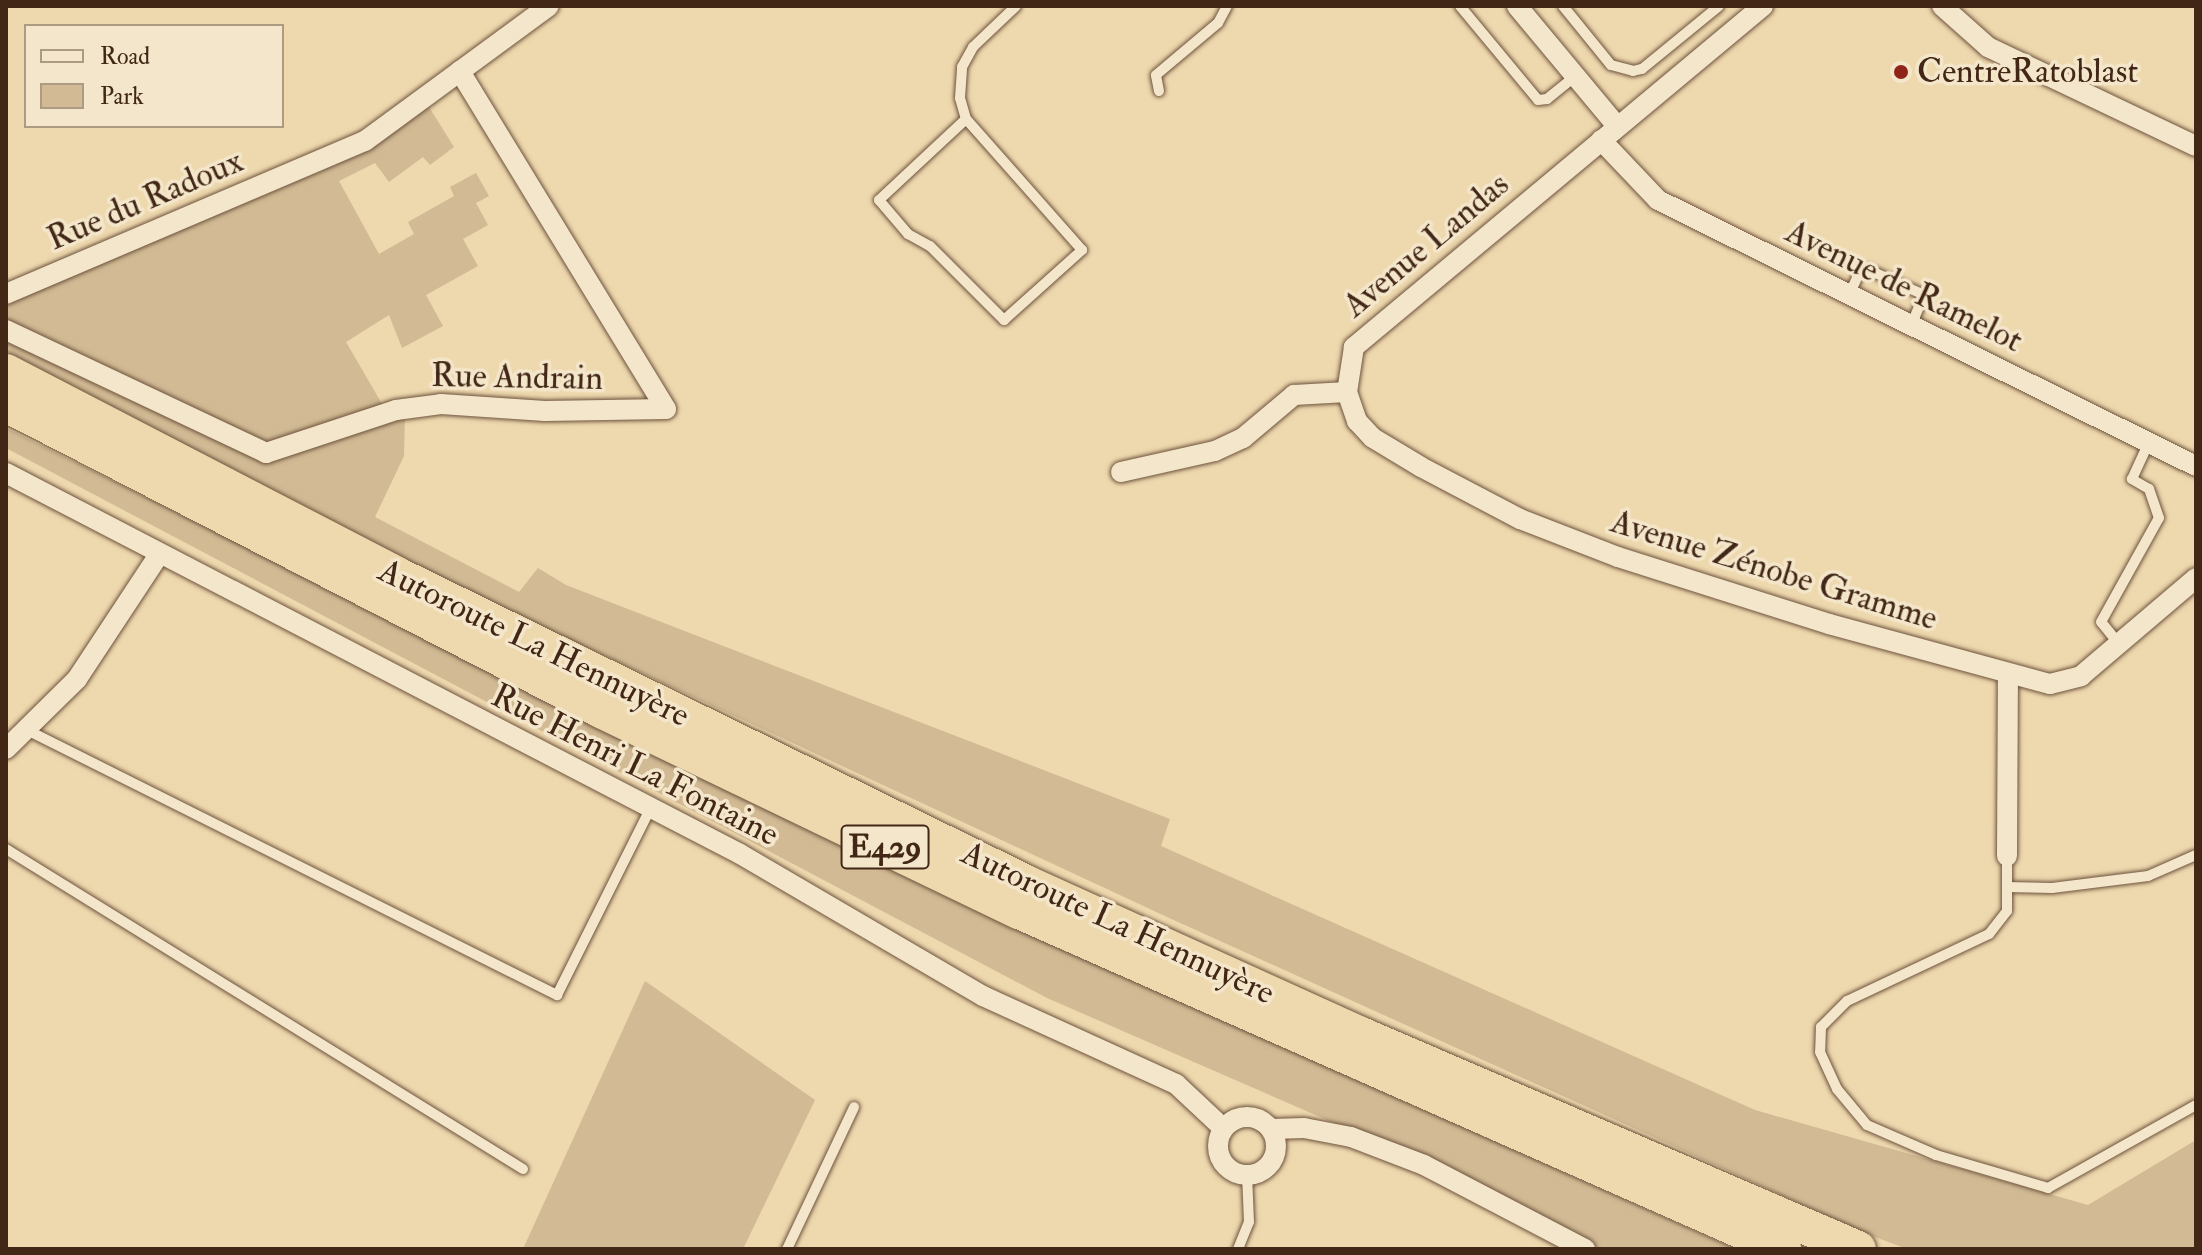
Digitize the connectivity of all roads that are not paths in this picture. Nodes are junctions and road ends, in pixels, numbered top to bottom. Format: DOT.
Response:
graph roads {
  1 [pos="549,6"];
  2 [pos="1016,6"];
  3 [pos="1227,6"];
  4 [pos="1460,6"];
  5 [pos="1517,6"];
  6 [pos="1563,6"];
  7 [pos="1719,6"];
  8 [pos="1763,6"];
  9 [pos="1942,6"];
  10 [pos="460,71"];
  11 [pos="1575,76"];
  12 [pos="1159,91"];
  13 [pos="966,119"];
  14 [pos="1609,133"];
  15 [pos="2196,146"];
  16 [pos="6,294"];
  17 [pos="1849,295"];
  18 [pos="1911,326"];
  19 [pos="6,330"];
  20 [pos="6,372"];
  21 [pos="1347,392"];
  22 [pos="6,404"];
  23 [pos="2149,442"];
  24 [pos="2196,466"];
  25 [pos="1121,472"];
  26 [pos="6,473"];
  27 [pos="158,556"];
  28 [pos="2196,578"];
  29 [pos="2119,644"];
  30 [pos="2008,676"];
  31 [pos="27,730"];
  32 [pos="6,749"];
  33 [pos="650,809"];
  34 [pos="6,849"];
  35 [pos="2196,855"];
  36 [pos="2007,856"];
  37 [pos="2007,887"];
  38 [pos="2196,1105"];
  39 [pos="854,1107"];
  40 [pos="1223,1128"];
  41 [pos="1272,1129"];
  42 [pos="523,1169"];
  43 [pos="1247,1175"];
  44 [pos="787,1249"];
  45 [pos="1238,1249"];
  46 [pos="1585,1249"];
  47 [pos="1783,1249"];
  48 [pos="1858,1249"];
  1 -- 10 [label="street, Rue du Radoux"];
  2 -- 13 [label="lane"];
  3 -- 12 [label="lane"];
  4 -- 11 [label="lane"];
  5 -- 11 [label="street, Avenue de Ramelot"];
  6 -- 7 [label="lane"];
  8 -- 14 [label="street, Avenue Landas"];
  9 -- 15 [label="street"];
  10 -- 16 [label="street, Rue du Radoux"];
  10 -- 19 [label="street, Rue Andrain"];
  11 -- 14 [label="street, Avenue de Ramelot"];
  13 -- 13 [label="lane"];
  14 -- 17 [label="street, Avenue de Ramelot"];
  14 -- 21 [label="street, Avenue Landas"];
  17 -- 18 [label="street, Avenue de Ramelot"];
  17 -- 18 [label="lane"];
  18 -- 23 [label="street, Avenue de Ramelot"];
  20 -- 48 [label="highway, Autoroute La Hennuyère / E429"];
  21 -- 25 [label="street"];
  21 -- 30 [label="street, Avenue Zénobe Gramme"];
  22 -- 47 [label="highway, Autoroute La Hennuyère / E429"];
  23 -- 24 [label="street, Avenue de Ramelot"];
  23 -- 29 [label="lane"];
  26 -- 27 [label="street, Rue Henri La Fontaine"];
  27 -- 31 [label="street"];
  27 -- 33 [label="street, Rue Henri La Fontaine"];
  28 -- 29 [label="street, Avenue Zénobe Gramme"];
  29 -- 30 [label="street, Avenue Zénobe Gramme"];
  30 -- 36 [label="street"];
  31 -- 32 [label="street"];
  31 -- 33 [label="lane"];
  33 -- 40 [label="street, Rue Henri La Fontaine"];
  34 -- 42 [label="lane"];
  35 -- 37 [label="lane"];
  36 -- 37 [label="lane"];
  37 -- 38 [label="lane"];
  39 -- 44 [label="lane"];
  40 -- 41 [label="street"];
  40 -- 43 [label="street"];
  41 -- 43 [label="street"];
  41 -- 46 [label="street"];
  43 -- 45 [label="lane"];
}
